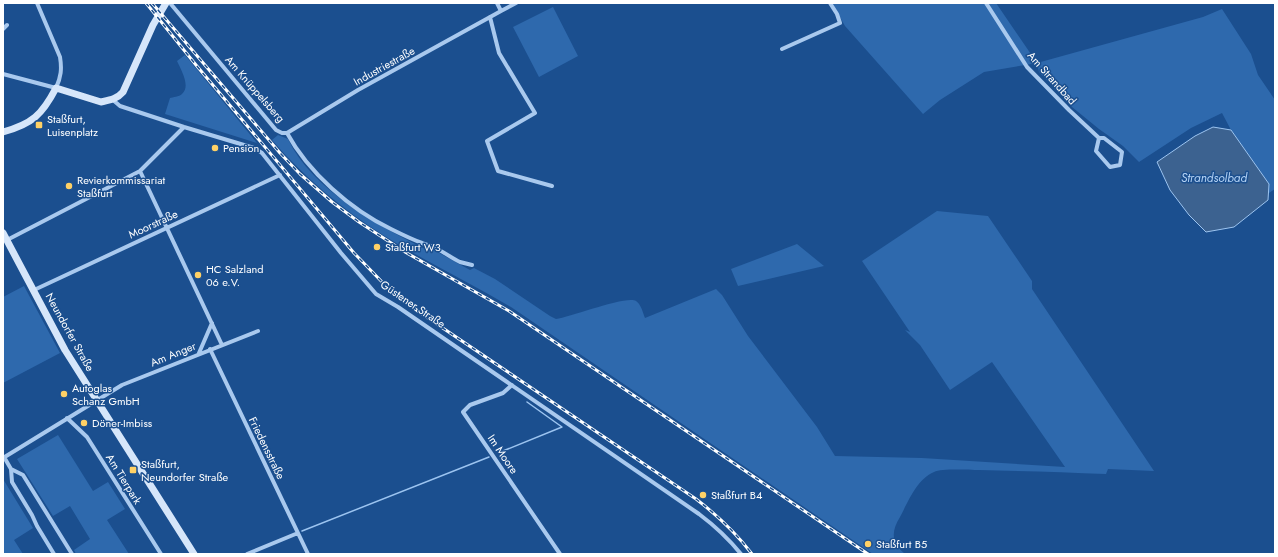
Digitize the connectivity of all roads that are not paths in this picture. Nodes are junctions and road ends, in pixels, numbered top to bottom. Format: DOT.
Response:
graph roads {
  1 [pos="37,3"];
  2 [pos="166,3"];
  3 [pos="170,3"];
  4 [pos="497,3"];
  5 [pos="516,3"];
  6 [pos="830,3"];
  7 [pos="986,3"];
  8 [pos="501,11"];
  9 [pos="490,18"];
  10 [pos="7,25"];
  11 [pos="3,29"];
  12 [pos="782,49"];
  13 [pos="3,74"];
  14 [pos="56,88"];
  15 [pos="113,100"];
  16 [pos="184,127"];
  17 [pos="3,132"];
  18 [pos="287,133"];
  19 [pos="1099,138"];
  20 [pos="140,171"];
  21 [pos="280,175"];
  22 [pos="552,186"];
  23 [pos="167,227"];
  24 [pos="3,233"];
  25 [pos="7,240"];
  26 [pos="472,265"];
  27 [pos="34,290"];
  28 [pos="212,323"];
  29 [pos="258,331"];
  30 [pos="222,345"];
  31 [pos="210,349"];
  32 [pos="199,353"];
  33 [pos="512,385"];
  34 [pos="96,400"];
  35 [pos="67,418"];
  36 [pos="4,458"];
  37 [pos="11,469"];
  38 [pos="298,533"];
  39 [pos="54,554"];
  40 [pos="72,554"];
  41 [pos="161,554"];
  42 [pos="194,554"];
  43 [pos="247,554"];
  44 [pos="308,554"];
  45 [pos="560,554"];
  46 [pos="741,554"];
  1 -- 14 [label="street"];
  2 -- 15 [label="main road"];
  3 -- 18 [label="street, Am Knüppelsberg"];
  4 -- 8 [label="street"];
  5 -- 8 [label="street, Industriestraße"];
  6 -- 12 [label="street"];
  7 -- 19 [label="street, Am Strandbad"];
  8 -- 9 [label="street, Industriestraße"];
  9 -- 18 [label="street, Industriestraße"];
  9 -- 22 [label="street"];
  10 -- 11 [label="street"];
  13 -- 14 [label="street"];
  14 -- 15 [label="main road, Güstener Straße"];
  14 -- 17 [label="main road"];
  15 -- 16 [label="street, Güstener Straße"];
  16 -- 20 [label="street"];
  16 -- 21 [label="street, Güstener Straße"];
  18 -- 26 [label="street, Am Knüppelsberg"];
  19 -- 19 [label="street, Am Strandbad"];
  20 -- 23 [label="street"];
  20 -- 25 [label="street"];
  21 -- 23 [label="street, Moorstraße"];
  21 -- 33 [label="street, Güstener Straße"];
  23 -- 27 [label="street, Moorstraße"];
  23 -- 28 [label="street"];
  24 -- 25 [label="main road, Neundorfer Straße"];
  25 -- 27 [label="main road, Neundorfer Straße"];
  27 -- 34 [label="main road, Neundorfer Straße"];
  28 -- 30 [label="street"];
  28 -- 32 [label="street"];
  29 -- 30 [label="street, Am Anger"];
  30 -- 31 [label="street, Am Anger"];
  31 -- 32 [label="street, Am Anger"];
  31 -- 38 [label="street, Friedensstraße"];
  32 -- 34 [label="street, Am Anger"];
  33 -- 45 [label="street, Im Moore"];
  33 -- 46 [label="street, Güstener Straße"];
  34 -- 35 [label="street"];
  34 -- 42 [label="main road, Neundorfer Straße"];
  35 -- 36 [label="street"];
  35 -- 41 [label="street, Am Tierpark"];
  36 -- 37 [label="street"];
  37 -- 39 [label="street"];
  37 -- 40 [label="street"];
  38 -- 43 [label="street"];
  38 -- 44 [label="street, Friedensstraße"];
}
